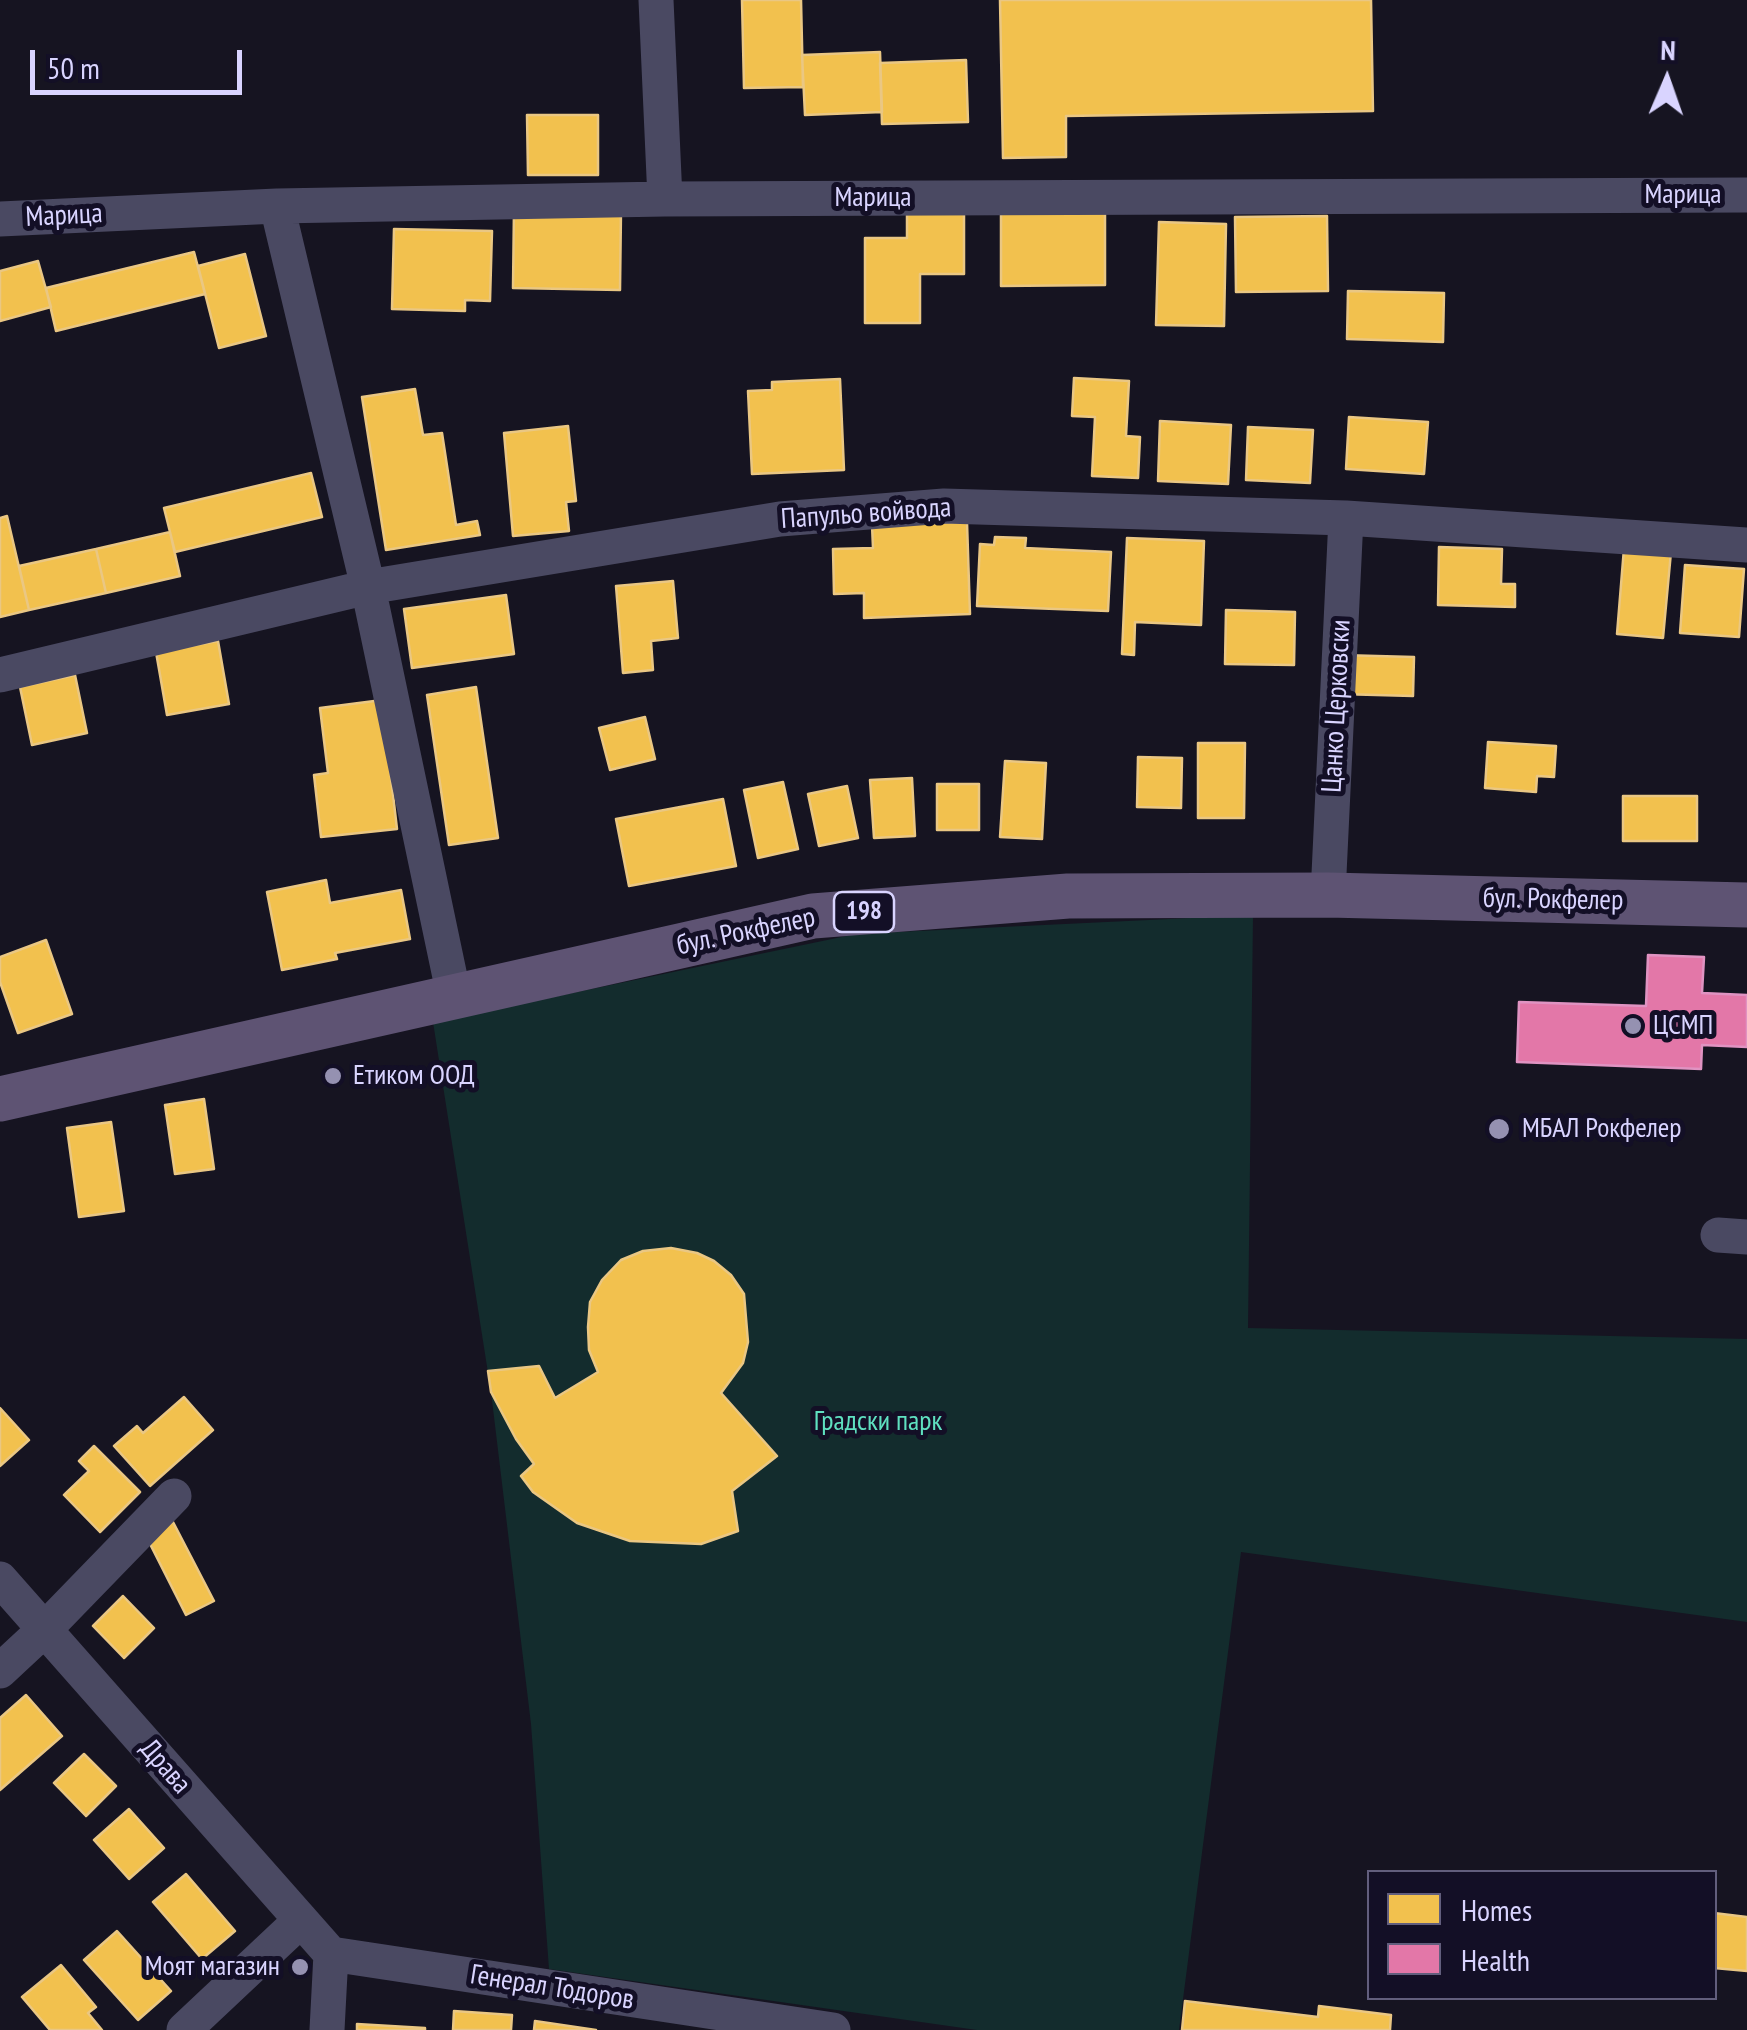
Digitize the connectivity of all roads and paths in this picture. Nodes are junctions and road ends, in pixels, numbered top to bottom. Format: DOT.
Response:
graph roads {
  1 [pos="656,0"];
  2 [pos="1747,195"];
  3 [pos="665,199"];
  4 [pos="276,206"];
  5 [pos="0,219"];
  6 [pos="1346,518"];
  7 [pos="1747,545"];
  8 [pos="368,587"];
  9 [pos="0,674"];
  10 [pos="1328,895"];
  11 [pos="1747,904"];
  12 [pos="454,996"];
  13 [pos="0,1099"];
  14 [pos="174,1496"];
  15 [pos="0,1579"];
  16 [pos="44,1630"];
  17 [pos="0,1671"];
  18 [pos="301,1920"];
  19 [pos="331,1954"];
  20 [pos="720,2022"];
  21 [pos="184,2030"];
  22 [pos="327,2030"];
  23 [pos="832,2030"];
  1 -- 3 [label="street"];
  2 -- 3 [label="street, Марица"];
  3 -- 4 [label="street, Марица"];
  4 -- 5 [label="street, Марица"];
  4 -- 8 [label="street"];
  6 -- 7 [label="street, Папульо войвода"];
  6 -- 8 [label="street, Папульо войвода"];
  6 -- 10 [label="street, Цанко Церковски"];
  8 -- 9 [label="street, Папульо войвода"];
  8 -- 12 [label="street"];
  10 -- 11 [label="main road, бул. Рокфелер / 198"];
  10 -- 12 [label="main road, бул. Рокфелер / 198"];
  12 -- 13 [label="main road, бул. Рокфелер / 198"];
  14 -- 16 [label="street"];
  15 -- 16 [label="street, Драва"];
  16 -- 17 [label="street"];
  16 -- 18 [label="street, Драва"];
  18 -- 19 [label="street, Драва"];
  18 -- 21 [label="street"];
  19 -- 20 [label="street, Генерал Тодоров"];
  19 -- 22 [label="street"];
  20 -- 23 [label="street, Генерал Тодоров"];
}
